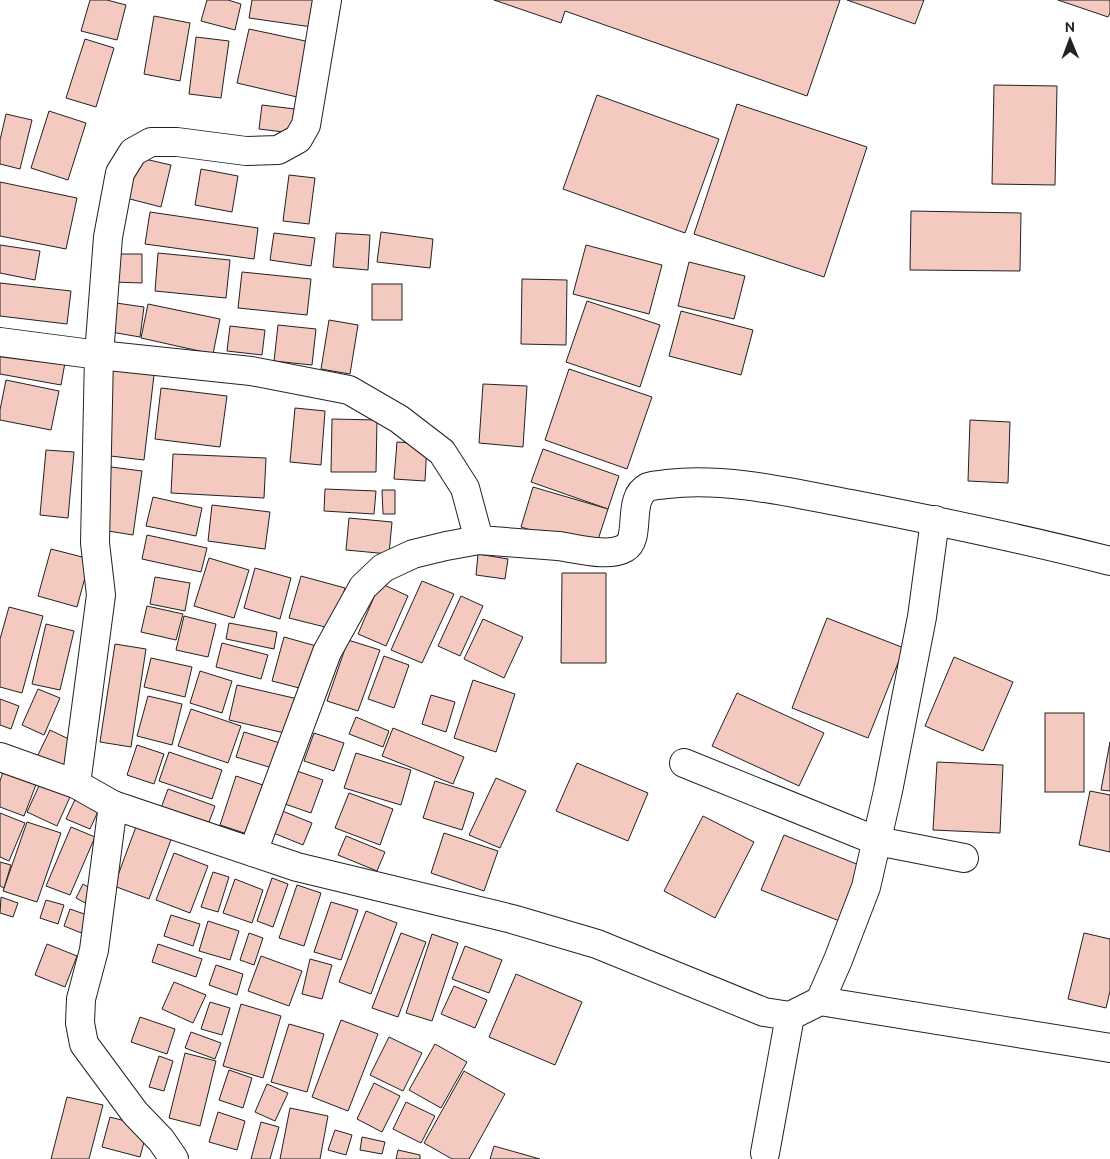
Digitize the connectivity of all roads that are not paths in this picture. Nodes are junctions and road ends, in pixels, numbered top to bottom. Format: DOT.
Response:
graph roads {
  1 [pos="327,0"];
  2 [pos="0,342"];
  3 [pos="99,355"];
  4 [pos="935,520"];
  5 [pos="478,540"];
  6 [pos="1110,561"];
  7 [pos="0,757"];
  8 [pos="684,763"];
  9 [pos="76,784"];
  10 [pos="113,804"];
  11 [pos="877,841"];
  12 [pos="253,852"];
  13 [pos="964,858"];
  14 [pos="820,1000"];
  15 [pos="790,1016"];
  16 [pos="1110,1048"];
  17 [pos="766,1153"];
  18 [pos="174,1159"];
  1 -- 3 [label="street"];
  2 -- 3 [label="street"];
  3 -- 5 [label="street"];
  3 -- 9 [label="street"];
  4 -- 5 [label="street"];
  4 -- 6 [label="street"];
  4 -- 11 [label="street"];
  5 -- 12 [label="street"];
  7 -- 9 [label="street"];
  8 -- 11 [label="street"];
  9 -- 10 [label="street"];
  10 -- 12 [label="street"];
  10 -- 18 [label="street"];
  11 -- 13 [label="street"];
  11 -- 14 [label="street"];
  12 -- 15 [label="street"];
  14 -- 15 [label="street"];
  14 -- 16 [label="street"];
  15 -- 17 [label="street"];
}
